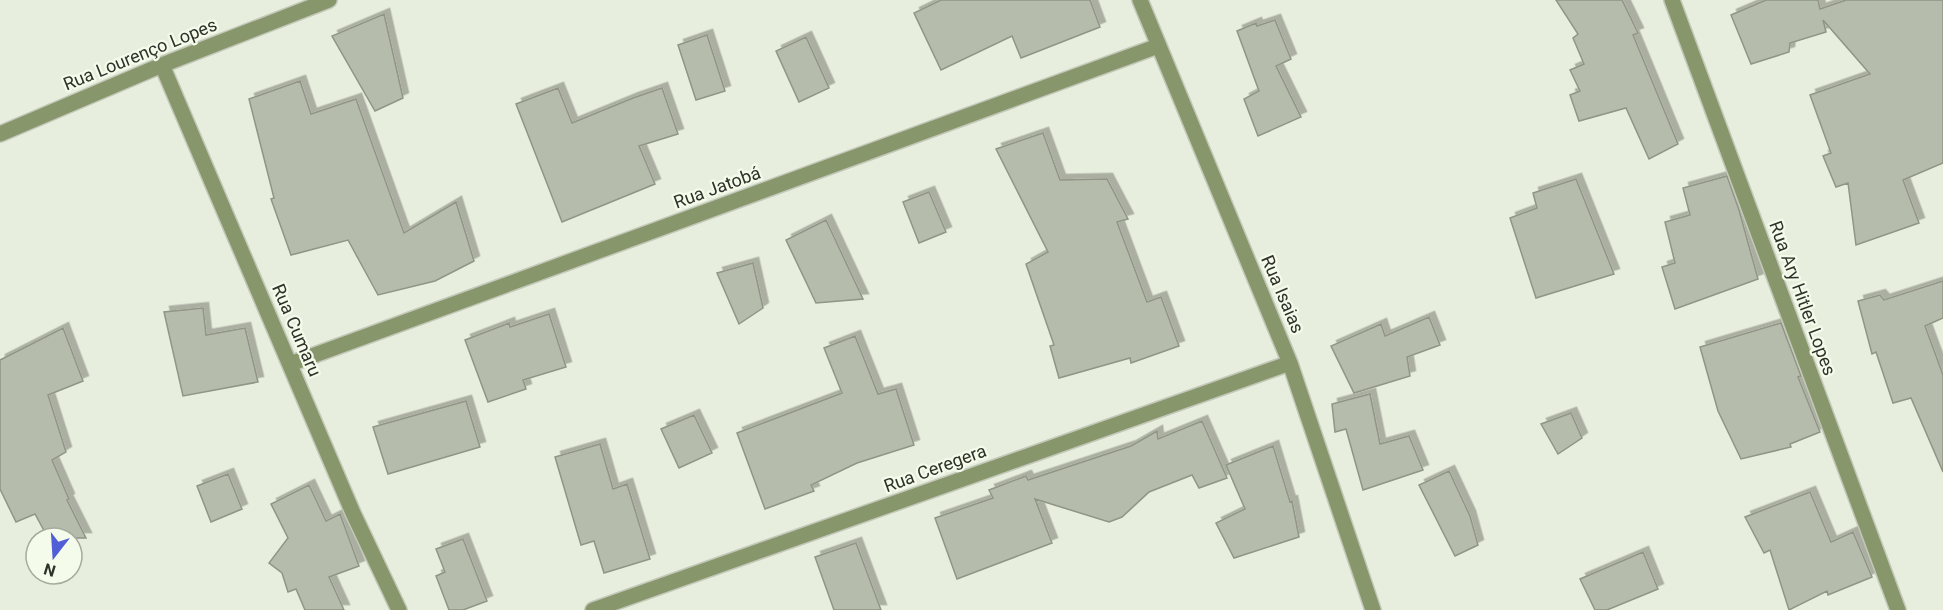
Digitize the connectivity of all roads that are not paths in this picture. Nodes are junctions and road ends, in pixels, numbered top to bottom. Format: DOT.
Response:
graph roads {
  1 [pos="328,0"];
  2 [pos="1140,0"];
  3 [pos="1672,0"];
  4 [pos="1158,46"];
  5 [pos="162,65"];
  6 [pos="0,134"];
  7 [pos="1290,363"];
  8 [pos="290,364"];
  9 [pos="399,610"];
  10 [pos="593,610"];
  11 [pos="1372,610"];
  12 [pos="1898,610"];
  1 -- 5 [label="street, Rua Lourenço Lopes"];
  2 -- 4 [label="street, Rua Isaias"];
  3 -- 12 [label="street, Rua Ary Hitler Lopes"];
  4 -- 7 [label="street, Rua Isaias"];
  4 -- 8 [label="street, Rua Jatobá"];
  5 -- 6 [label="street, Rua Lourenço Lopes"];
  5 -- 8 [label="street, Rua Cumaru"];
  7 -- 10 [label="street, Rua Ceregera"];
  7 -- 11 [label="street, Rua Isaias"];
  8 -- 9 [label="street, Rua Cumaru"];
}
